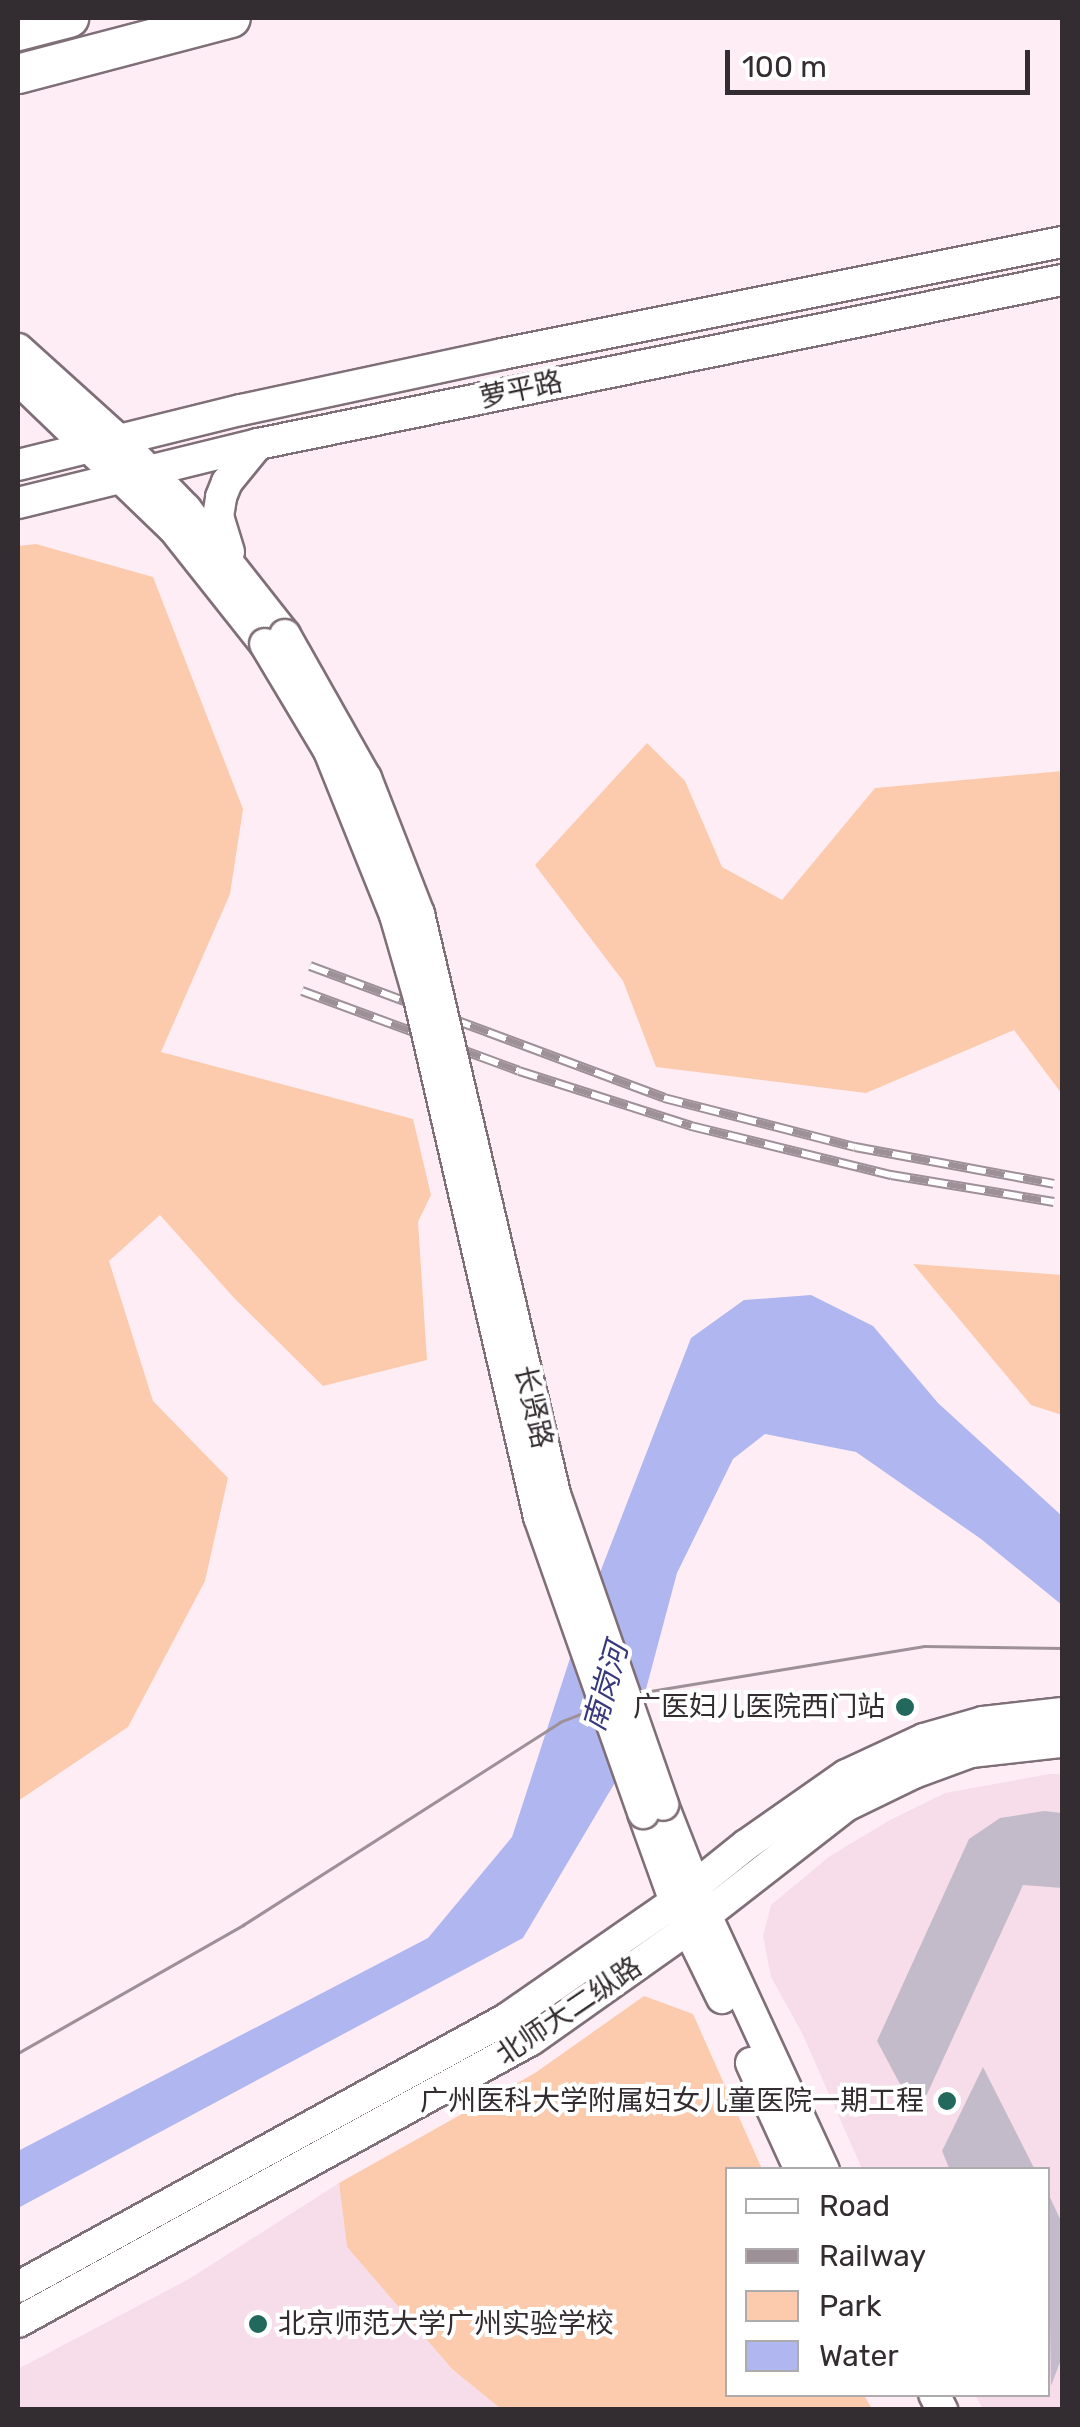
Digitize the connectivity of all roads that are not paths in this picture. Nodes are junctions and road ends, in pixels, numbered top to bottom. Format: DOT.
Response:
graph roads {
  1 [pos="69,18"];
  2 [pos="231,18"];
  3 [pos="20,31"];
  4 [pos="24,72"];
  5 [pos="1062,242"];
  6 [pos="1062,280"];
  7 [pos="22,360"];
  8 [pos="122,442"];
  9 [pos="258,444"];
  10 [pos="90,448"];
  11 [pos="18,465"];
  12 [pos="149,470"];
  13 [pos="117,477"];
  14 [pos="18,503"];
  15 [pos="240,572"];
  16 [pos="275,639"];
  17 [pos="1062,1713"];
  18 [pos="1062,1742"];
  19 [pos="691,1908"];
  20 [pos="799,2167"];
  21 [pos="822,2167"];
  22 [pos="18,2288"];
  23 [pos="18,2322"];
  1 -- 3 [label="highway"];
  2 -- 4 [label="highway"];
  5 -- 8 [label="street, 萝平路"];
  6 -- 9 [label="street, 萝平路"];
  7 -- 8 [label="street"];
  7 -- 10 [label="street"];
  8 -- 10 [label="street, 萝平路"];
  8 -- 12 [label="street"];
  9 -- 12 [label="street, 萝平路"];
  9 -- 15 [label="street"];
  10 -- 11 [label="street, 萝平路"];
  10 -- 13 [label="street"];
  12 -- 13 [label="street, 萝平路"];
  12 -- 15 [label="street"];
  13 -- 14 [label="street, 萝平路"];
  13 -- 16 [label="street"];
  15 -- 16 [label="street"];
  16 -- 19 [label="street, 长贤路, bridge"];
  17 -- 19 [label="street, 北师大二纵路"];
  18 -- 19 [label="street, 北师大二纵路"];
  19 -- 20 [label="street, 长贤路"];
  19 -- 21 [label="street, 长贤路"];
  19 -- 22 [label="street, 北师大二纵路"];
  19 -- 23 [label="street, 北师大二纵路"];
}
